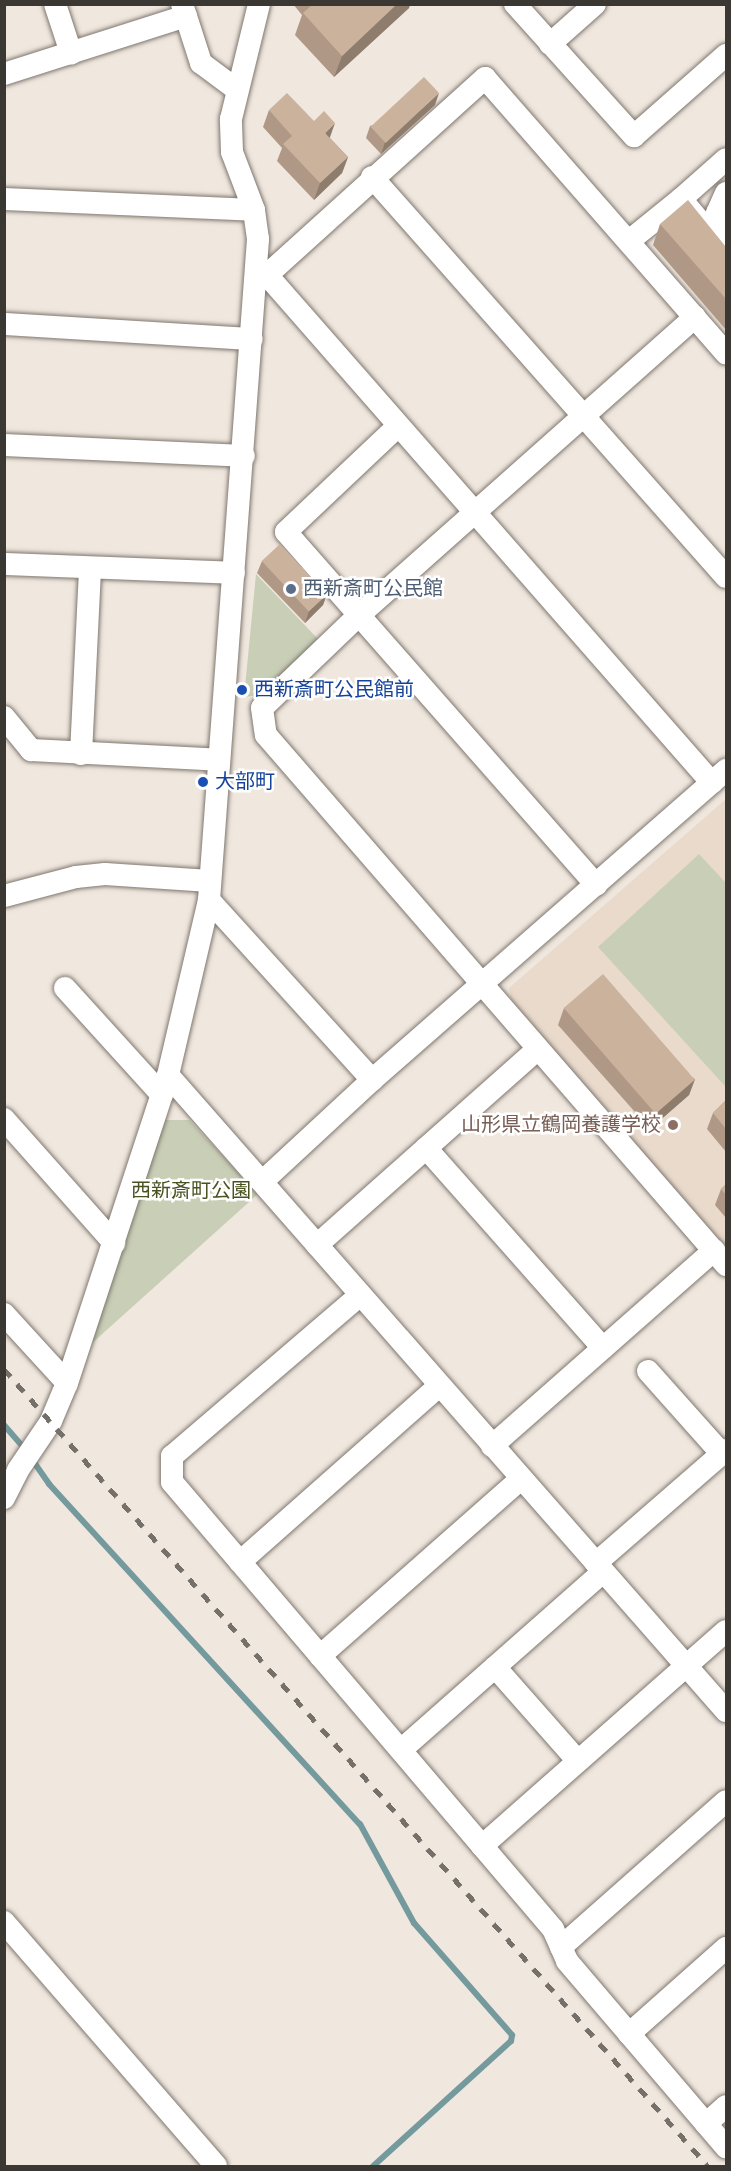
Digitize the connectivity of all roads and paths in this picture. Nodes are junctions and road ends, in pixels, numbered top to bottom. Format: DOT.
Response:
graph roads {
  1 [pos="55,4"];
  2 [pos="259,4"];
  3 [pos="515,4"];
  4 [pos="595,4"];
  5 [pos="184,10"];
  6 [pos="550,44"];
  7 [pos="71,53"];
  8 [pos="726,56"];
  9 [pos="4,74"];
  10 [pos="236,89"];
  11 [pos="726,159"];
  12 [pos="372,177"];
  13 [pos="726,193"];
  14 [pos="681,199"];
  15 [pos="4,200"];
  16 [pos="254,210"];
  17 [pos="629,241"];
  18 [pos="725,251"];
  19 [pos="262,275"];
  20 [pos="695,317"];
  21 [pos="4,324"];
  22 [pos="252,339"];
  23 [pos="726,353"];
  24 [pos="584,416"];
  25 [pos="398,426"];
  26 [pos="4,445"];
  27 [pos="244,456"];
  28 [pos="475,514"];
  29 [pos="4,564"];
  30 [pos="90,568"];
  31 [pos="234,573"];
  32 [pos="726,577"];
  33 [pos="359,615"];
  34 [pos="4,717"];
  35 [pos="81,754"];
  36 [pos="219,760"];
  37 [pos="719,776"];
  38 [pos="596,885"];
  39 [pos="210,891"];
  40 [pos="4,896"];
  41 [pos="483,985"];
  42 [pos="66,988"];
  43 [pos="537,1050"];
  44 [pos="372,1080"];
  45 [pos="165,1085"];
  46 [pos="4,1119"];
  47 [pos="426,1148"];
  48 [pos="263,1181"];
  49 [pos="114,1243"];
  50 [pos="317,1245"];
  51 [pos="720,1258"];
  52 [pos="359,1296"];
  53 [pos="4,1314"];
  54 [pos="603,1348"];
  55 [pos="648,1371"];
  56 [pos="67,1383"];
  57 [pos="439,1386"];
  58 [pos="492,1446"];
  59 [pos="724,1452"];
  60 [pos="521,1479"];
  61 [pos="4,1498"];
  62 [pos="240,1562"];
  63 [pos="600,1568"];
  64 [pos="726,1631"];
  65 [pos="320,1656"];
  66 [pos="686,1666"];
  67 [pos="495,1667"];
  68 [pos="726,1711"];
  69 [pos="401,1750"];
  70 [pos="578,1761"];
  71 [pos="726,1801"];
  72 [pos="482,1846"];
  73 [pos="4,1922"];
  74 [pos="561,1947"];
  75 [pos="726,1948"];
  76 [pos="629,2034"];
  77 [pos="726,2106"];
  78 [pos="706,2124"];
  79 [pos="726,2147"];
  80 [pos="216,2166"];
  1 -- 7 [label="street"];
  2 -- 10 [label="street"];
  3 -- 6 [label="street"];
  4 -- 6 [label="street"];
  5 -- 7 [label="street"];
  5 -- 10 [label="street"];
  6 -- 8 [label="street"];
  7 -- 9 [label="street"];
  10 -- 16 [label="street"];
  11 -- 14 [label="street"];
  12 -- 17 [label="street"];
  12 -- 19 [label="street"];
  12 -- 24 [label="street"];
  13 -- 18 [label="street"];
  14 -- 17 [label="street"];
  14 -- 18 [label="street"];
  15 -- 16 [label="street"];
  16 -- 19 [label="street"];
  17 -- 20 [label="street"];
  19 -- 22 [label="street"];
  19 -- 25 [label="street"];
  20 -- 23 [label="street"];
  20 -- 24 [label="street"];
  21 -- 22 [label="street"];
  22 -- 27 [label="street"];
  24 -- 28 [label="street"];
  24 -- 32 [label="street"];
  25 -- 28 [label="street"];
  25 -- 33 [label="street"];
  26 -- 27 [label="street"];
  27 -- 31 [label="street"];
  28 -- 33 [label="street"];
  28 -- 37 [label="street"];
  29 -- 30 [label="street"];
  30 -- 31 [label="street"];
  30 -- 35 [label="street"];
  31 -- 36 [label="street"];
  33 -- 38 [label="street"];
  33 -- 41 [label="street"];
  34 -- 35 [label="street"];
  35 -- 36 [label="street"];
  36 -- 39 [label="street"];
  37 -- 38 [label="street"];
  38 -- 41 [label="street"];
  39 -- 40 [label="street"];
  39 -- 44 [label="street"];
  39 -- 45 [label="street"];
  41 -- 43 [label="street"];
  41 -- 44 [label="street"];
  42 -- 45 [label="street"];
  43 -- 47 [label="street"];
  43 -- 51 [label="street"];
  44 -- 48 [label="street"];
  45 -- 48 [label="street"];
  45 -- 49 [label="street"];
  46 -- 49 [label="street"];
  47 -- 50 [label="street"];
  47 -- 54 [label="street"];
  48 -- 50 [label="street"];
  49 -- 56 [label="street"];
  50 -- 52 [label="street"];
  51 -- 54 [label="street"];
  52 -- 57 [label="street"];
  52 -- 62 [label="street"];
  53 -- 56 [label="street"];
  54 -- 58 [label="street"];
  55 -- 59 [label="street"];
  56 -- 61 [label="street"];
  57 -- 58 [label="street"];
  57 -- 62 [label="street"];
  58 -- 60 [label="street"];
  59 -- 63 [label="street"];
  60 -- 63 [label="street"];
  60 -- 65 [label="street"];
  62 -- 65 [label="street"];
  63 -- 66 [label="street"];
  63 -- 67 [label="street"];
  64 -- 66 [label="street"];
  65 -- 69 [label="street"];
  66 -- 68 [label="street"];
  66 -- 70 [label="street"];
  67 -- 69 [label="street"];
  67 -- 70 [label="street"];
  69 -- 72 [label="street"];
  70 -- 72 [label="street"];
  71 -- 74 [label="street"];
  72 -- 74 [label="street"];
  73 -- 80 [label="street"];
  74 -- 76 [label="street"];
  75 -- 76 [label="street"];
  76 -- 78 [label="street"];
  77 -- 78 [label="street"];
  78 -- 79 [label="street"];
}
